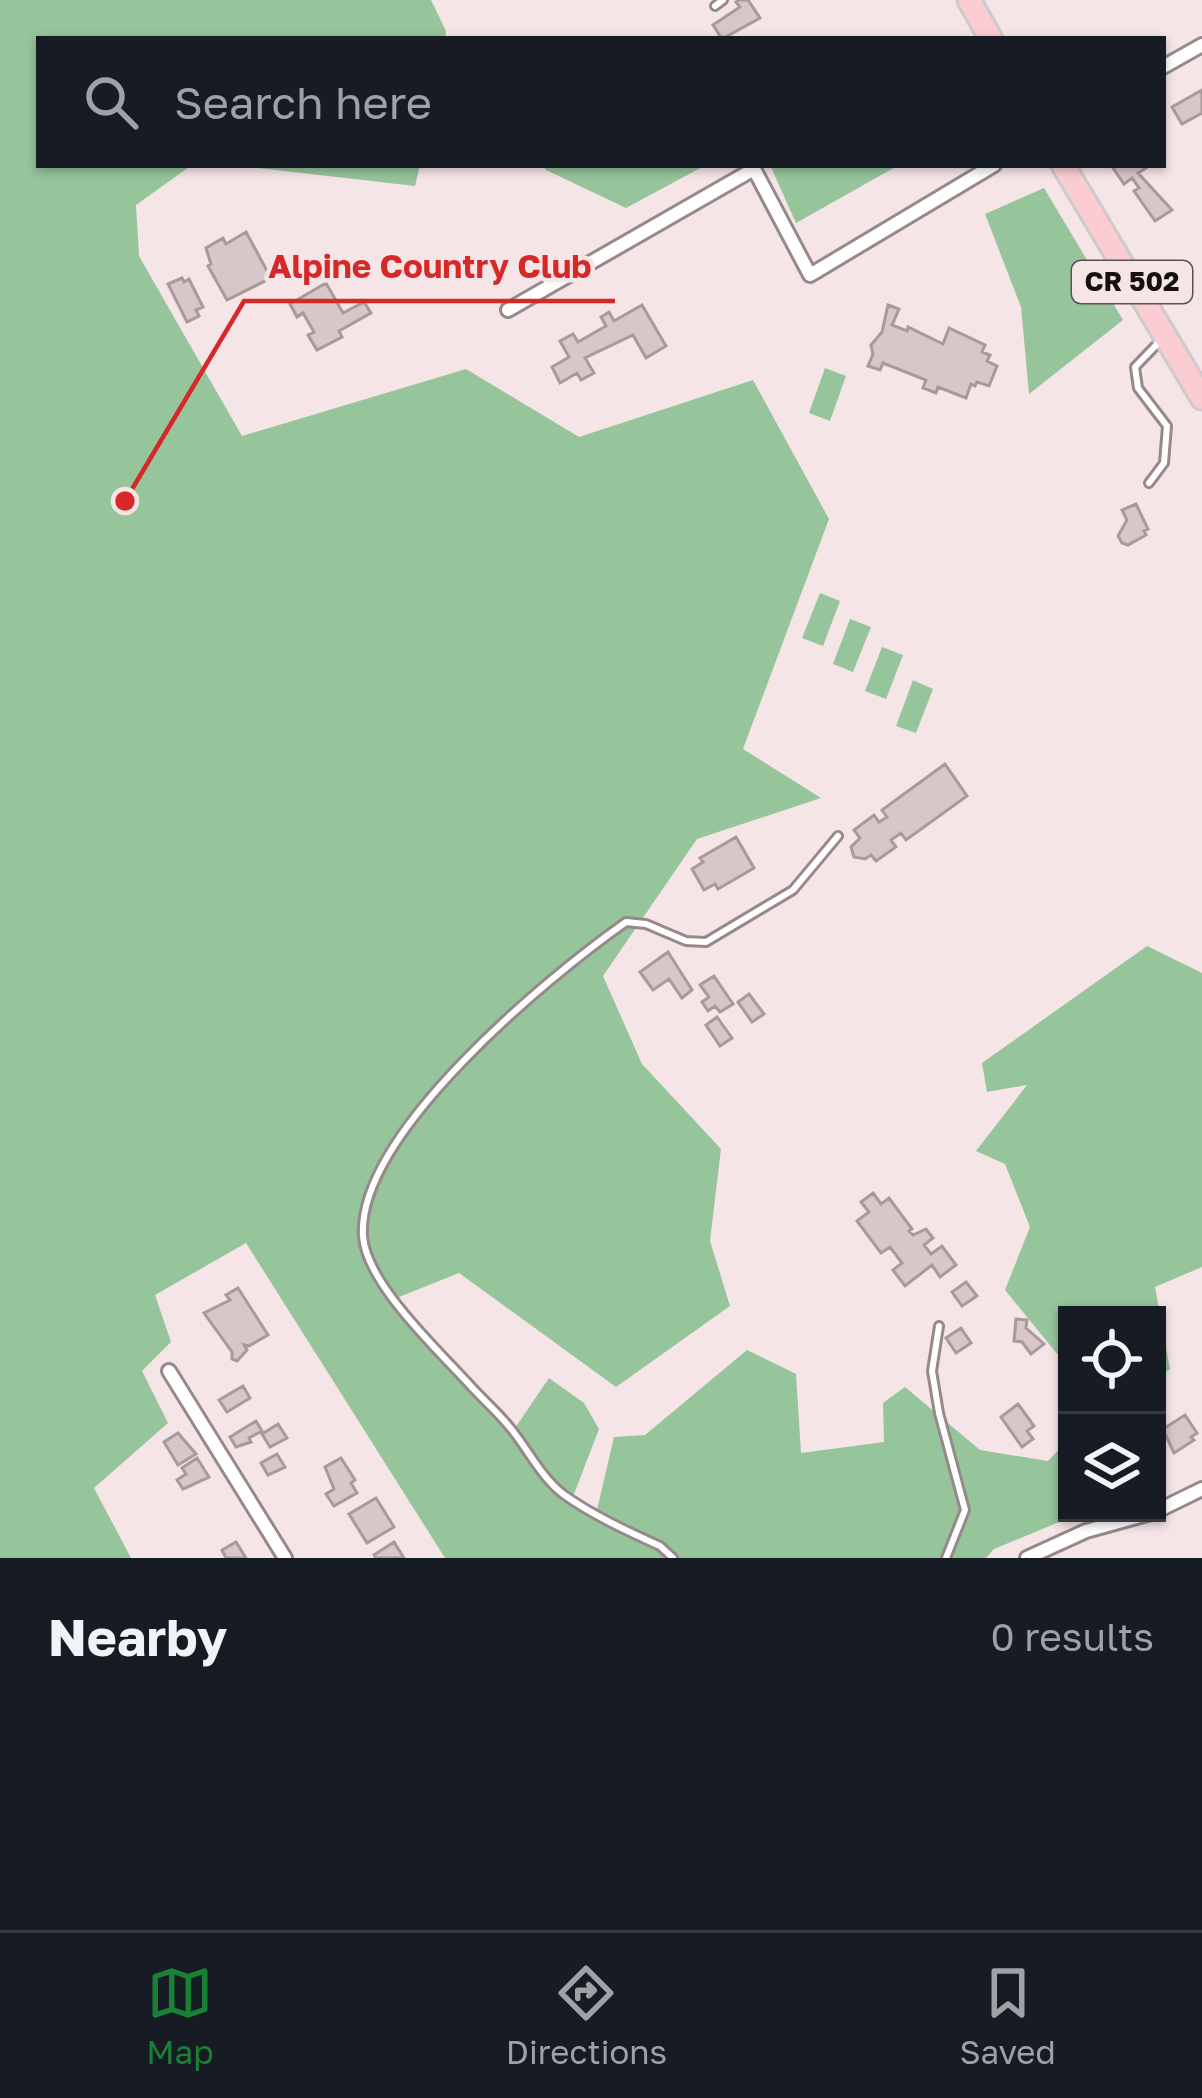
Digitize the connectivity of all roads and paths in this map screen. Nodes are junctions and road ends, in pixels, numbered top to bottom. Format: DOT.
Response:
graph roads {
  1 [pos="969,0"];
  2 [pos="989,36"];
  3 [pos="1202,45"];
  4 [pos="1166,65"];
  5 [pos="989,168"];
  6 [pos="1065,168"];
  7 [pos="508,310"];
  8 [pos="1165,337"];
  9 [pos="1202,398"];
  10 [pos="1149,483"];
  11 [pos="838,836"];
  12 [pos="939,1326"];
  13 [pos="169,1371"];
  14 [pos="1202,1489"];
  15 [pos="1166,1506"];
  16 [pos="1118,1522"];
  17 [pos="285,1558"];
  18 [pos="673,1558"];
  19 [pos="946,1558"];
  20 [pos="1027,1558"];
  1 -- 2 [label="main road"];
  3 -- 4 [label="street"];
  5 -- 7 [label="street"];
  6 -- 8 [label="main road, CR 502"];
  8 -- 9 [label="main road, CR 502"];
  8 -- 10 [label="lane"];
  11 -- 18 [label="lane"];
  12 -- 19 [label="lane"];
  13 -- 17 [label="street"];
  14 -- 15 [label="street"];
  16 -- 20 [label="street"];
}
